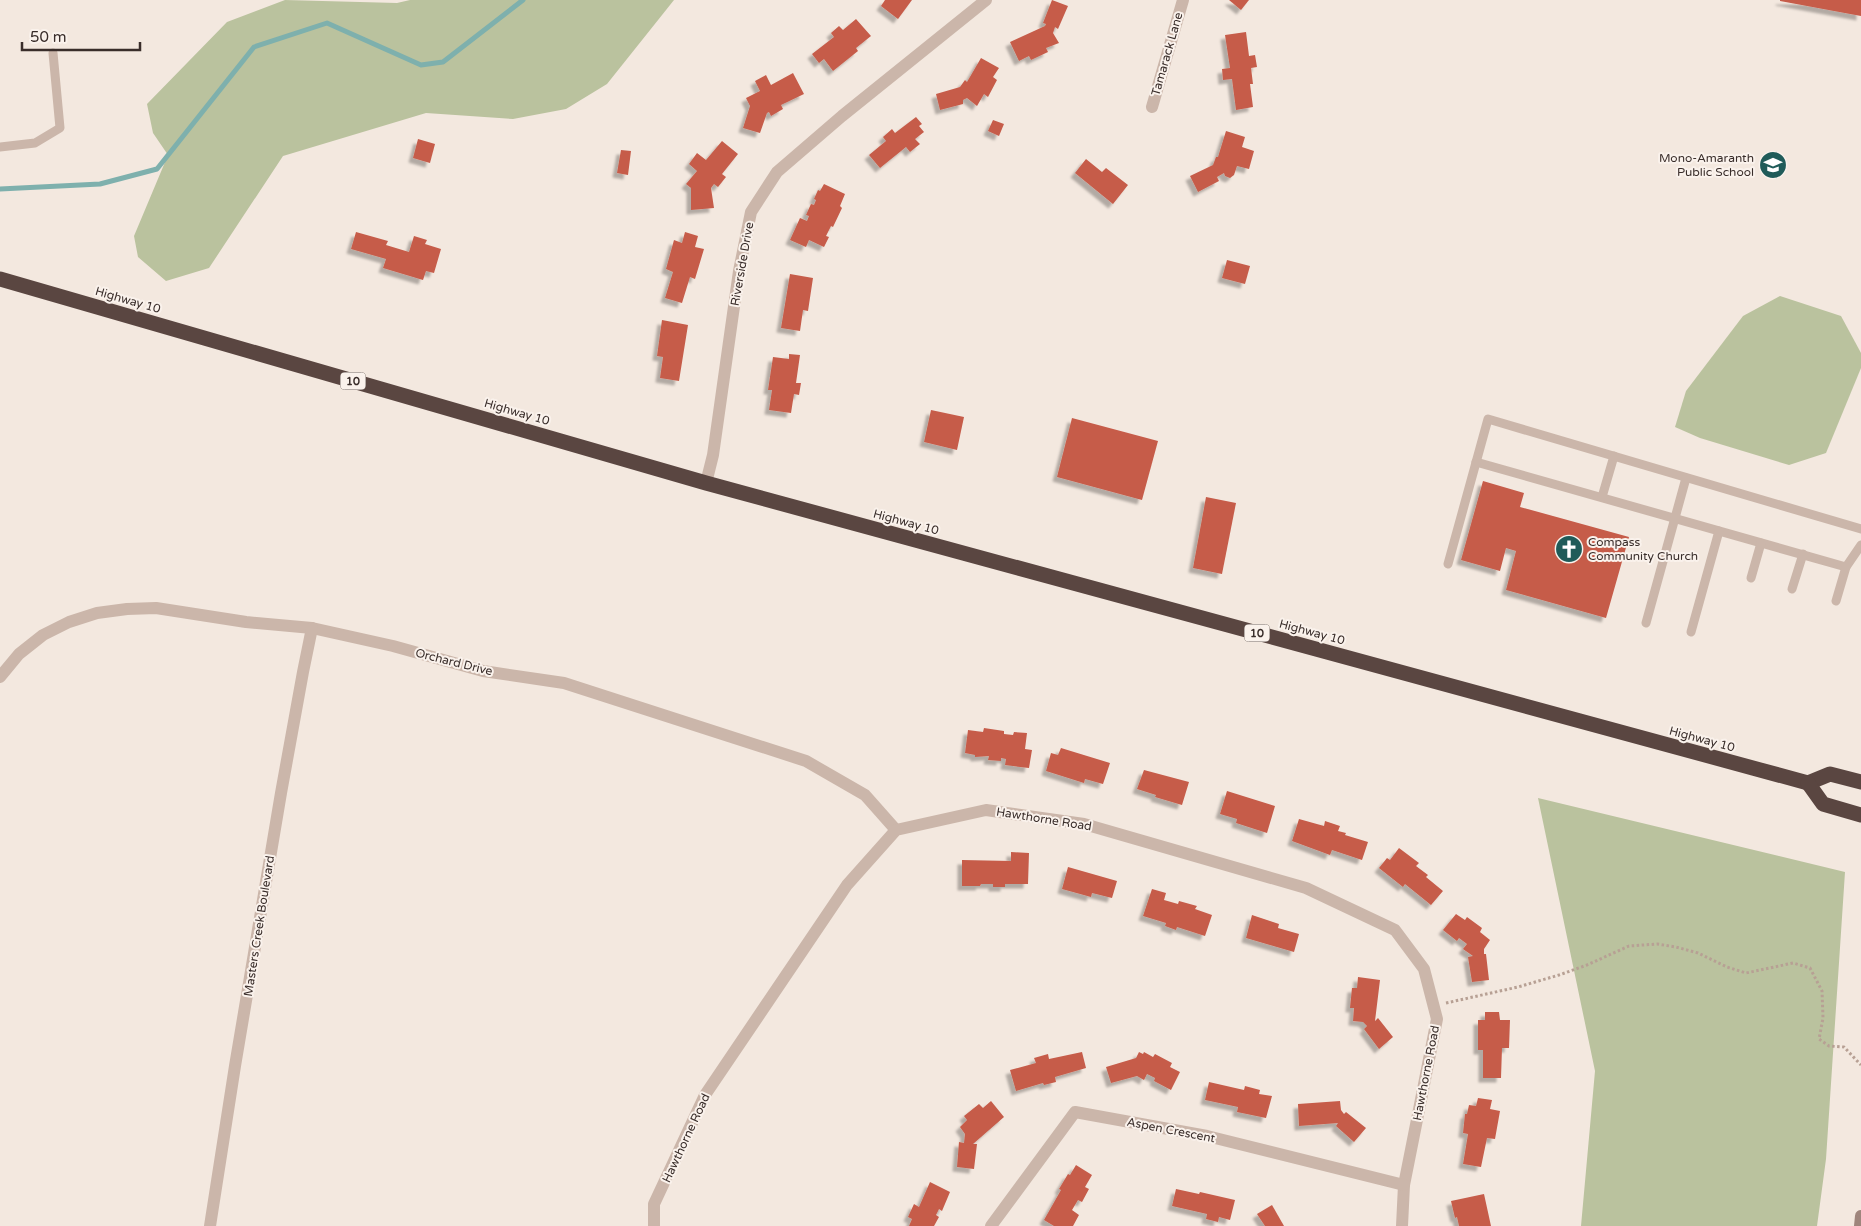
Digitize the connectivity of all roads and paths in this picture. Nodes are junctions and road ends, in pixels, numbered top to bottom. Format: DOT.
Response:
graph roads {
  1 [pos="986,0"];
  2 [pos="1183,0"];
  3 [pos="53,53"];
  4 [pos="1152,107"];
  5 [pos="0,147"];
  6 [pos="0,279"];
  7 [pos="1614,456"];
  8 [pos="1476,462"];
  9 [pos="1686,478"];
  10 [pos="706,483"];
  11 [pos="1602,497"];
  12 [pos="1675,518"];
  13 [pos="1861,529"];
  14 [pos="1719,531"];
  15 [pos="1761,543"];
  16 [pos="1861,545"];
  17 [pos="1803,554"];
  18 [pos="1448,564"];
  19 [pos="1846,567"];
  20 [pos="1751,578"];
  21 [pos="1792,589"];
  22 [pos="1836,601"];
  23 [pos="1646,623"];
  24 [pos="312,628"];
  25 [pos="1691,632"];
  26 [pos="0,677"];
  27 [pos="1861,782"];
  28 [pos="1808,783"];
  29 [pos="1861,815"];
  30 [pos="896,830"];
  31 [pos="1434,1006"];
  32 [pos="1861,1065"];
  33 [pos="1404,1185"];
  34 [pos="1861,1216"];
  35 [pos="210,1226"];
  36 [pos="654,1226"];
  37 [pos="991,1226"];
  38 [pos="1402,1226"];
  39 [pos="1860,1226"];
  1 -- 10 [label="street, Riverside Drive"];
  2 -- 4 [label="street, Tamarack Lane"];
  3 -- 5 [label="lane"];
  6 -- 10 [label="highway, Highway 10 / 10"];
  7 -- 8 [label="lane"];
  7 -- 9 [label="lane"];
  7 -- 11 [label="lane"];
  8 -- 11 [label="lane"];
  8 -- 18 [label="lane"];
  9 -- 12 [label="lane"];
  9 -- 13 [label="lane"];
  10 -- 28 [label="highway, Highway 10 / 10"];
  11 -- 12 [label="lane"];
  12 -- 14 [label="lane"];
  12 -- 23 [label="lane"];
  14 -- 15 [label="lane"];
  14 -- 25 [label="lane"];
  15 -- 17 [label="lane"];
  15 -- 20 [label="lane"];
  16 -- 19 [label="lane"];
  17 -- 19 [label="lane"];
  17 -- 21 [label="lane"];
  19 -- 22 [label="lane"];
  24 -- 26 [label="street, Orchard Drive"];
  24 -- 30 [label="street, Orchard Drive"];
  24 -- 35 [label="street, Masters Creek Boulevard"];
  27 -- 28 [label="highway"];
  28 -- 29 [label="highway"];
  30 -- 31 [label="street, Hawthorne Road"];
  30 -- 36 [label="street, Hawthorne Road"];
  31 -- 32 [label="path"];
  31 -- 33 [label="street, Hawthorne Road"];
  33 -- 37 [label="street, Aspen Crescent"];
  33 -- 38 [label="street, Hawthorne Road"];
  34 -- 39 [label="main road"];
}
